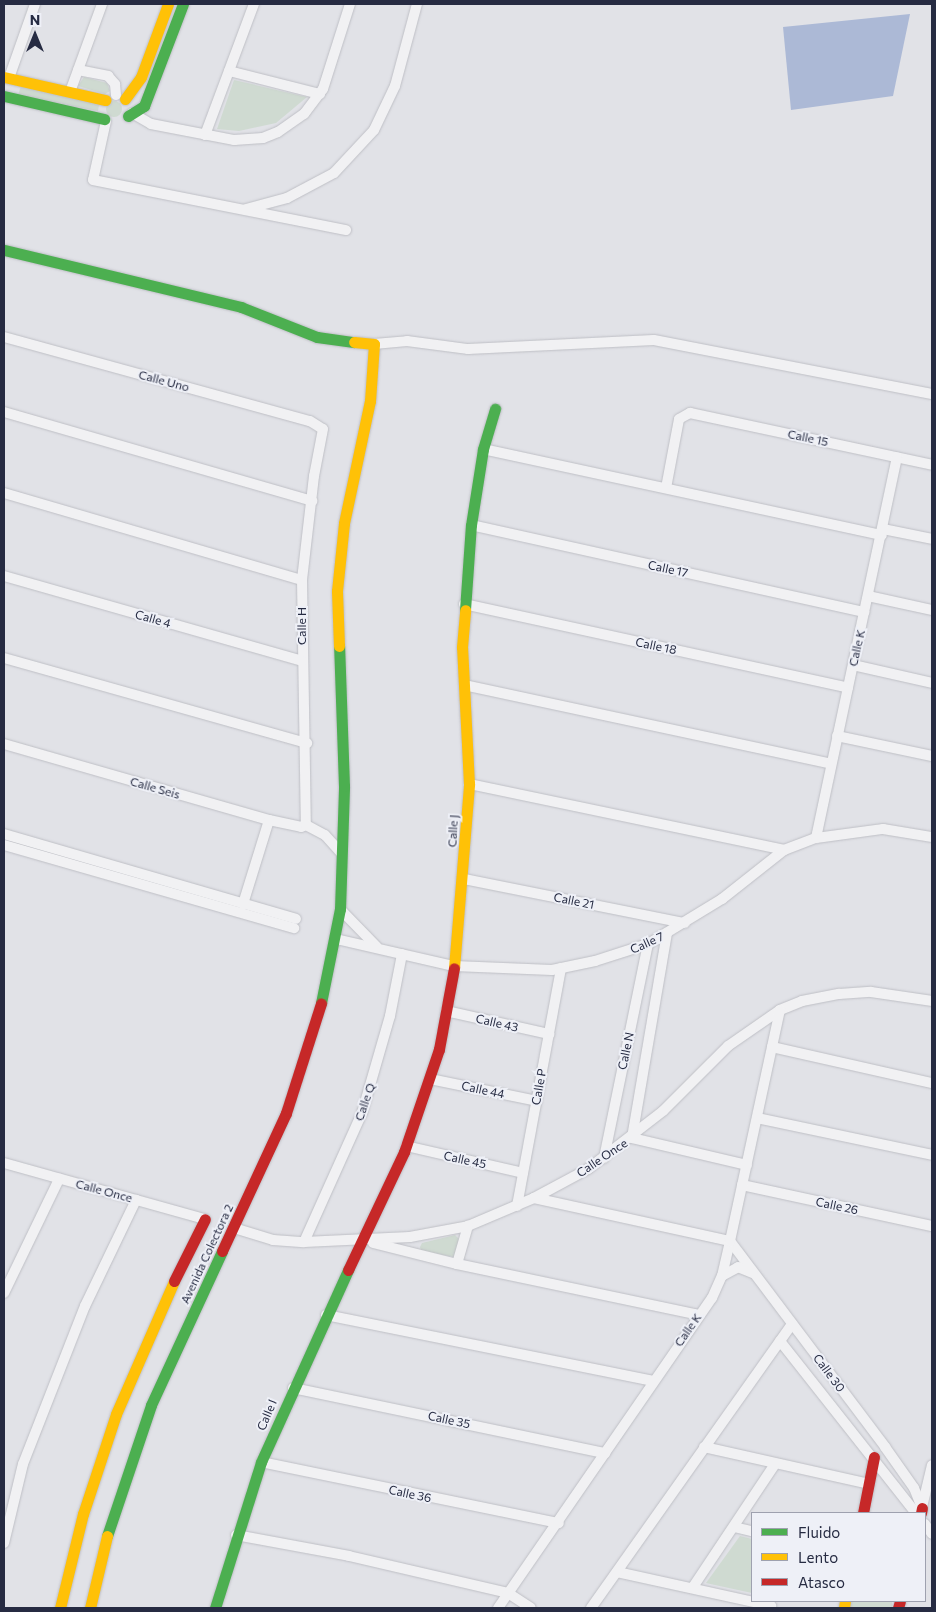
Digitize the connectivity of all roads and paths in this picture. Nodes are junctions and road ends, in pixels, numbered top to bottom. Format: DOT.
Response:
graph roads {
  1 [pos="35,4"];
  2 [pos="102,4"];
  3 [pos="168,4"];
  4 [pos="183,4"];
  5 [pos="254,4"];
  6 [pos="350,4"];
  7 [pos="417,4"];
  8 [pos="78,70"];
  9 [pos="229,71"];
  10 [pos="7,78"];
  11 [pos="70,92"];
  12 [pos="320,94"];
  13 [pos="4,96"];
  14 [pos="120,97"];
  15 [pos="105,100"];
  16 [pos="130,115"];
  17 [pos="105,120"];
  18 [pos="205,135"];
  19 [pos="242,210"];
  20 [pos="346,230"];
  21 [pos="4,250"];
  22 [pos="4,336"];
  23 [pos="374,344"];
  24 [pos="932,394"];
  25 [pos="495,409"];
  26 [pos="4,412"];
  27 [pos="323,429"];
  28 [pos="483,449"];
  29 [pos="897,458"];
  30 [pos="932,465"];
  31 [pos="666,488"];
  32 [pos="4,493"];
  33 [pos="312,501"];
  34 [pos="471,525"];
  35 [pos="882,532"];
  36 [pos="932,539"];
  37 [pos="4,576"];
  38 [pos="302,580"];
  39 [pos="868,596"];
  40 [pos="464,604"];
  41 [pos="932,610"];
  42 [pos="865,612"];
  43 [pos="4,658"];
  44 [pos="302,661"];
  45 [pos="853,665"];
  46 [pos="932,682"];
  47 [pos="464,685"];
  48 [pos="848,688"];
  49 [pos="837,736"];
  50 [pos="307,743"];
  51 [pos="4,744"];
  52 [pos="932,756"];
  53 [pos="831,764"];
  54 [pos="469,784"];
  55 [pos="269,820"];
  56 [pos="306,825"];
  57 [pos="4,834"];
  58 [pos="932,837"];
  59 [pos="816,838"];
  60 [pos="4,846"];
  61 [pos="784,850"];
  62 [pos="343,856"];
  63 [pos="464,879"];
  64 [pos="243,904"];
  65 [pos="340,909"];
  66 [pos="685,923"];
  67 [pos="667,934"];
  68 [pos="336,940"];
  69 [pos="648,944"];
  70 [pos="378,948"];
  71 [pos="402,954"];
  72 [pos="454,966"];
  73 [pos="561,968"];
  74 [pos="932,1001"];
  75 [pos="780,1010"];
  76 [pos="446,1012"];
  77 [pos="549,1034"];
  78 [pos="772,1047"];
  79 [pos="430,1079"];
  80 [pos="932,1083"];
  81 [pos="537,1101"];
  82 [pos="757,1118"];
  83 [pos="632,1138"];
  84 [pos="406,1146"];
  85 [pos="932,1155"];
  86 [pos="604,1158"];
  87 [pos="4,1163"];
  88 [pos="747,1165"];
  89 [pos="524,1173"];
  90 [pos="59,1179"];
  91 [pos="742,1185"];
  92 [pos="534,1198"];
  93 [pos="136,1200"];
  94 [pos="518,1206"];
  95 [pos="205,1219"];
  96 [pos="468,1226"];
  97 [pos="932,1226"];
  98 [pos="234,1228"];
  99 [pos="362,1240"];
  100 [pos="730,1241"];
  101 [pos="304,1242"];
  102 [pos="457,1264"];
  103 [pos="756,1275"];
  104 [pos="722,1276"];
  105 [pos="4,1293"];
  106 [pos="326,1315"];
  107 [pos="699,1315"];
  108 [pos="792,1324"];
  109 [pos="780,1341"];
  110 [pos="652,1381"];
  111 [pos="293,1388"];
  112 [pos="704,1447"];
  113 [pos="885,1447"];
  114 [pos="605,1453"];
  115 [pos="874,1457"];
  116 [pos="261,1462"];
  117 [pos="775,1464"];
  118 [pos="932,1465"];
  119 [pos="869,1484"];
  120 [pos="864,1512"];
  121 [pos="923,1512"];
  122 [pos="559,1523"];
  123 [pos="734,1527"];
  124 [pos="751,1530"];
  125 [pos="236,1535"];
  126 [pos="4,1543"];
  127 [pos="617,1572"];
  128 [pos="693,1587"];
  129 [pos="508,1594"];
  130 [pos="751,1600"];
  131 [pos="758,1602"];
  132 [pos="771,1605"];
  133 [pos="60,1608"];
  134 [pos="90,1608"];
  135 [pos="215,1608"];
  136 [pos="498,1608"];
  137 [pos="530,1608"];
  138 [pos="591,1608"];
  1 -- 10 [label="street"];
  2 -- 8 [label="street"];
  3 -- 14 [label="street"];
  4 -- 16 [label="street"];
  5 -- 9 [label="street"];
  6 -- 12 [label="street"];
  7 -- 19 [label="street"];
  8 -- 11 [label="street"];
  8 -- 14 [label="street"];
  9 -- 12 [label="street"];
  9 -- 18 [label="street"];
  10 -- 11 [label="street"];
  11 -- 15 [label="street"];
  12 -- 18 [label="street"];
  13 -- 17 [label="street"];
  14 -- 15 [label="street"];
  14 -- 16 [label="street"];
  15 -- 17 [label="street"];
  16 -- 17 [label="street"];
  16 -- 18 [label="street"];
  17 -- 19 [label="street"];
  19 -- 20 [label="street"];
  21 -- 23 [label="street"];
  22 -- 27 [label="street, Calle Uno"];
  23 -- 24 [label="street"];
  23 -- 62 [label="street, Avenida Colectora 2"];
  25 -- 28 [label="street, Calle J"];
  26 -- 33 [label="street"];
  27 -- 33 [label="street, Calle H"];
  28 -- 31 [label="street"];
  28 -- 34 [label="street, Calle J"];
  29 -- 30 [label="street, Calle 15"];
  29 -- 31 [label="street, Calle 15"];
  29 -- 35 [label="street, Calle K"];
  31 -- 35 [label="street"];
  32 -- 38 [label="street"];
  33 -- 38 [label="street, Calle H"];
  34 -- 40 [label="street, Calle J"];
  34 -- 42 [label="street, Calle 17"];
  35 -- 36 [label="street"];
  35 -- 39 [label="street, Calle K"];
  37 -- 44 [label="street, Calle 4"];
  38 -- 44 [label="street, Calle H"];
  39 -- 41 [label="street"];
  39 -- 42 [label="street, Calle K"];
  40 -- 47 [label="street, Calle J"];
  40 -- 48 [label="street, Calle 18"];
  42 -- 45 [label="street, Calle K"];
  43 -- 50 [label="street"];
  44 -- 50 [label="street, Calle H"];
  45 -- 46 [label="street"];
  45 -- 48 [label="street, Calle K"];
  47 -- 53 [label="street"];
  47 -- 54 [label="street, Calle J"];
  48 -- 49 [label="street, Calle K"];
  49 -- 52 [label="street"];
  49 -- 53 [label="street, Calle K"];
  50 -- 56 [label="street, Calle H"];
  51 -- 55 [label="street, Calle Seis"];
  53 -- 59 [label="street, Calle K"];
  54 -- 61 [label="street"];
  54 -- 63 [label="street, Calle J"];
  55 -- 56 [label="street, Calle Seis"];
  55 -- 64 [label="street"];
  56 -- 62 [label="street"];
  57 -- 64 [label="street"];
  58 -- 59 [label="street, Calle 7"];
  59 -- 61 [label="street, Calle 7"];
  60 -- 64 [label="street"];
  61 -- 66 [label="street, Calle 7"];
  62 -- 65 [label="street, Avenida Colectora 2"];
  63 -- 66 [label="street, Calle 21"];
  63 -- 72 [label="street, Calle J"];
  65 -- 68 [label="street, Avenida Colectora 2"];
  65 -- 70 [label="street"];
  66 -- 67 [label="street, Calle 7"];
  67 -- 69 [label="street, Calle 7"];
  67 -- 83 [label="street, Calle N"];
  68 -- 70 [label="street, Calle 7"];
  68 -- 98 [label="street, Avenida Colectora 2"];
  69 -- 73 [label="street, Calle 7"];
  69 -- 86 [label="street, Calle N"];
  70 -- 71 [label="street, Calle 7"];
  71 -- 72 [label="street, Calle 7"];
  71 -- 101 [label="street, Calle Q"];
  72 -- 73 [label="street, Calle 7"];
  72 -- 76 [label="street, Calle J"];
  73 -- 77 [label="street, Calle P"];
  74 -- 75 [label="street, Calle Once"];
  75 -- 78 [label="street, Calle K"];
  75 -- 83 [label="street, Calle Once"];
  76 -- 77 [label="street, Calle 43"];
  76 -- 79 [label="street, Calle J"];
  77 -- 81 [label="street, Calle P"];
  78 -- 80 [label="street"];
  78 -- 82 [label="street, Calle K"];
  79 -- 81 [label="street, Calle 44"];
  79 -- 84 [label="street, Calle J"];
  81 -- 89 [label="street, Calle P"];
  82 -- 85 [label="street"];
  82 -- 88 [label="street, Calle K"];
  83 -- 86 [label="street, Calle Once"];
  83 -- 88 [label="street"];
  84 -- 89 [label="street, Calle 45"];
  84 -- 99 [label="street, Calle J"];
  86 -- 92 [label="street, Calle Once"];
  87 -- 90 [label="street, Calle Once"];
  88 -- 91 [label="street, Calle K"];
  89 -- 94 [label="street, Calle P"];
  90 -- 93 [label="street, Calle Once"];
  90 -- 105 [label="street"];
  91 -- 97 [label="street, Calle 26"];
  91 -- 100 [label="street, Calle K"];
  92 -- 94 [label="street, Calle Once"];
  92 -- 100 [label="street"];
  93 -- 95 [label="street, Calle Once"];
  93 -- 126 [label="street"];
  94 -- 96 [label="street, Calle Once"];
  95 -- 133 [label="street, Avenida Colectora 2"];
  96 -- 99 [label="street, Calle Once"];
  96 -- 102 [label="street"];
  98 -- 101 [label="street, Calle Once"];
  98 -- 134 [label="street, Avenida Colectora 2"];
  99 -- 101 [label="street, Calle Once"];
  99 -- 102 [label="street"];
  99 -- 106 [label="street, Calle I"];
  100 -- 103 [label="street, Calle 30"];
  100 -- 104 [label="street, Calle K"];
  102 -- 107 [label="street"];
  103 -- 104 [label="street"];
  103 -- 108 [label="street, Calle 30"];
  104 -- 107 [label="street, Calle K"];
  106 -- 110 [label="street"];
  106 -- 111 [label="street, Calle I"];
  107 -- 110 [label="street, Calle K"];
  108 -- 109 [label="street"];
  108 -- 113 [label="street, Calle 30"];
  109 -- 112 [label="street"];
  109 -- 115 [label="street"];
  110 -- 114 [label="street, Calle K"];
  111 -- 114 [label="street, Calle 35"];
  111 -- 116 [label="street, Calle I"];
  112 -- 117 [label="street"];
  112 -- 127 [label="street"];
  113 -- 115 [label="street"];
  113 -- 121 [label="street, Calle 30"];
  114 -- 122 [label="street, Calle K"];
  115 -- 119 [label="street"];
  115 -- 121 [label="street"];
  116 -- 122 [label="street, Calle 36"];
  116 -- 125 [label="street, Calle I"];
  117 -- 119 [label="street"];
  117 -- 123 [label="street"];
  118 -- 121 [label="street"];
  119 -- 120 [label="street"];
  122 -- 129 [label="street, Calle K"];
  123 -- 124 [label="street"];
  123 -- 128 [label="street"];
  125 -- 129 [label="street"];
  125 -- 135 [label="street, Calle I"];
  127 -- 128 [label="street"];
  127 -- 138 [label="street"];
  128 -- 130 [label="street"];
  129 -- 136 [label="street, Calle K"];
  129 -- 137 [label="street"];
  131 -- 132 [label="street"];
}
